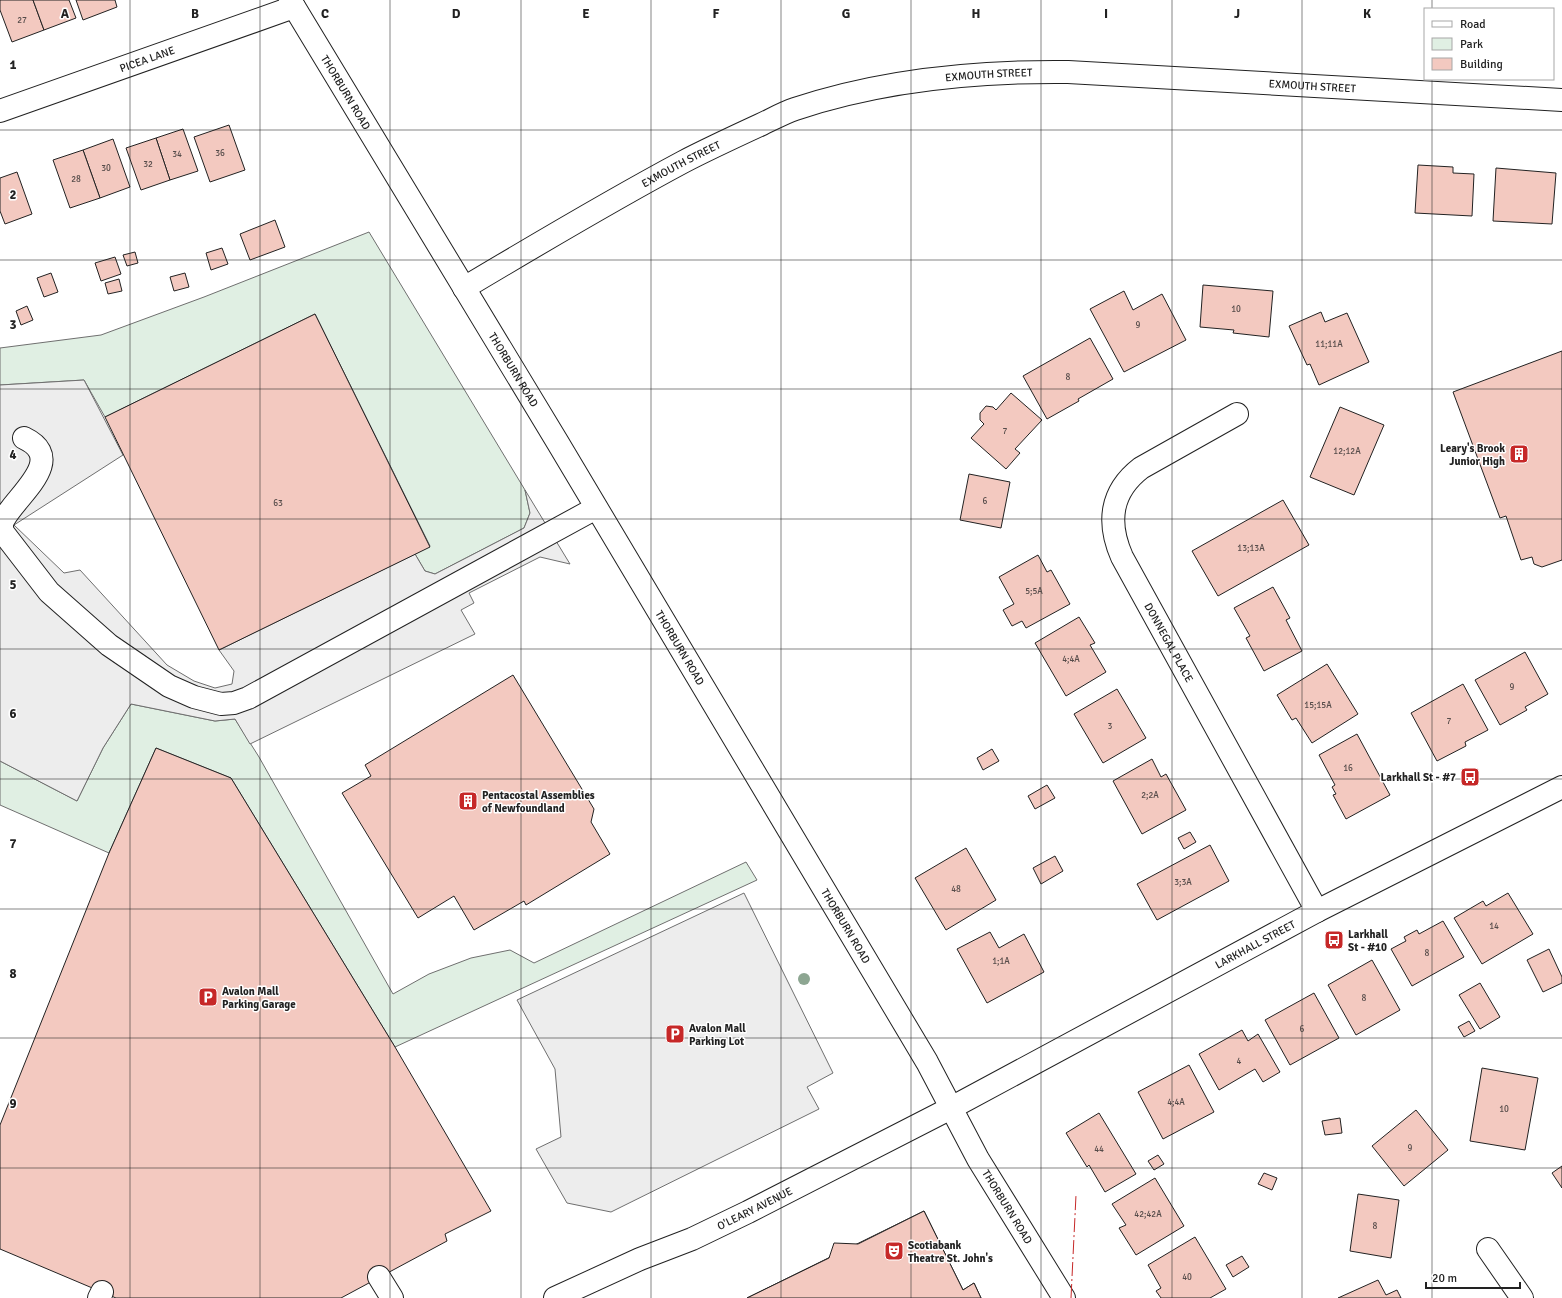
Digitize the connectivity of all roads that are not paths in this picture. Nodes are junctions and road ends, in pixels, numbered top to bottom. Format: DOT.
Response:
graph roads {
  1 [pos="292,4"];
  2 [pos="1562,100"];
  3 [pos="0,111"];
  4 [pos="464,288"];
  5 [pos="1237,414"];
  6 [pos="24,438"];
  7 [pos="596,508"];
  8 [pos="1562,787"];
  9 [pos="1317,911"];
  10 [pos="951,1108"];
  11 [pos="1488,1249"];
  12 [pos="379,1277"];
  13 [pos="392,1298"];
  14 [pos="555,1298"];
  15 [pos="1064,1298"];
  16 [pos="1522,1298"];
  1 -- 3 [label="street, PICEA LANE"];
  1 -- 4 [label="street, THORBURN ROAD"];
  2 -- 4 [label="street, EXMOUTH STREET"];
  4 -- 7 [label="street, THORBURN ROAD"];
  5 -- 9 [label="street, DONNEGAL PLACE"];
  6 -- 7 [label="street"];
  7 -- 10 [label="street, THORBURN ROAD"];
  8 -- 9 [label="street, LARKHALL STREET"];
  9 -- 10 [label="street, LARKHALL STREET"];
  10 -- 14 [label="street, O'LEARY AVENUE"];
  10 -- 15 [label="street, THORBURN ROAD"];
  11 -- 16 [label="street"];
  12 -- 13 [label="street"];
}
